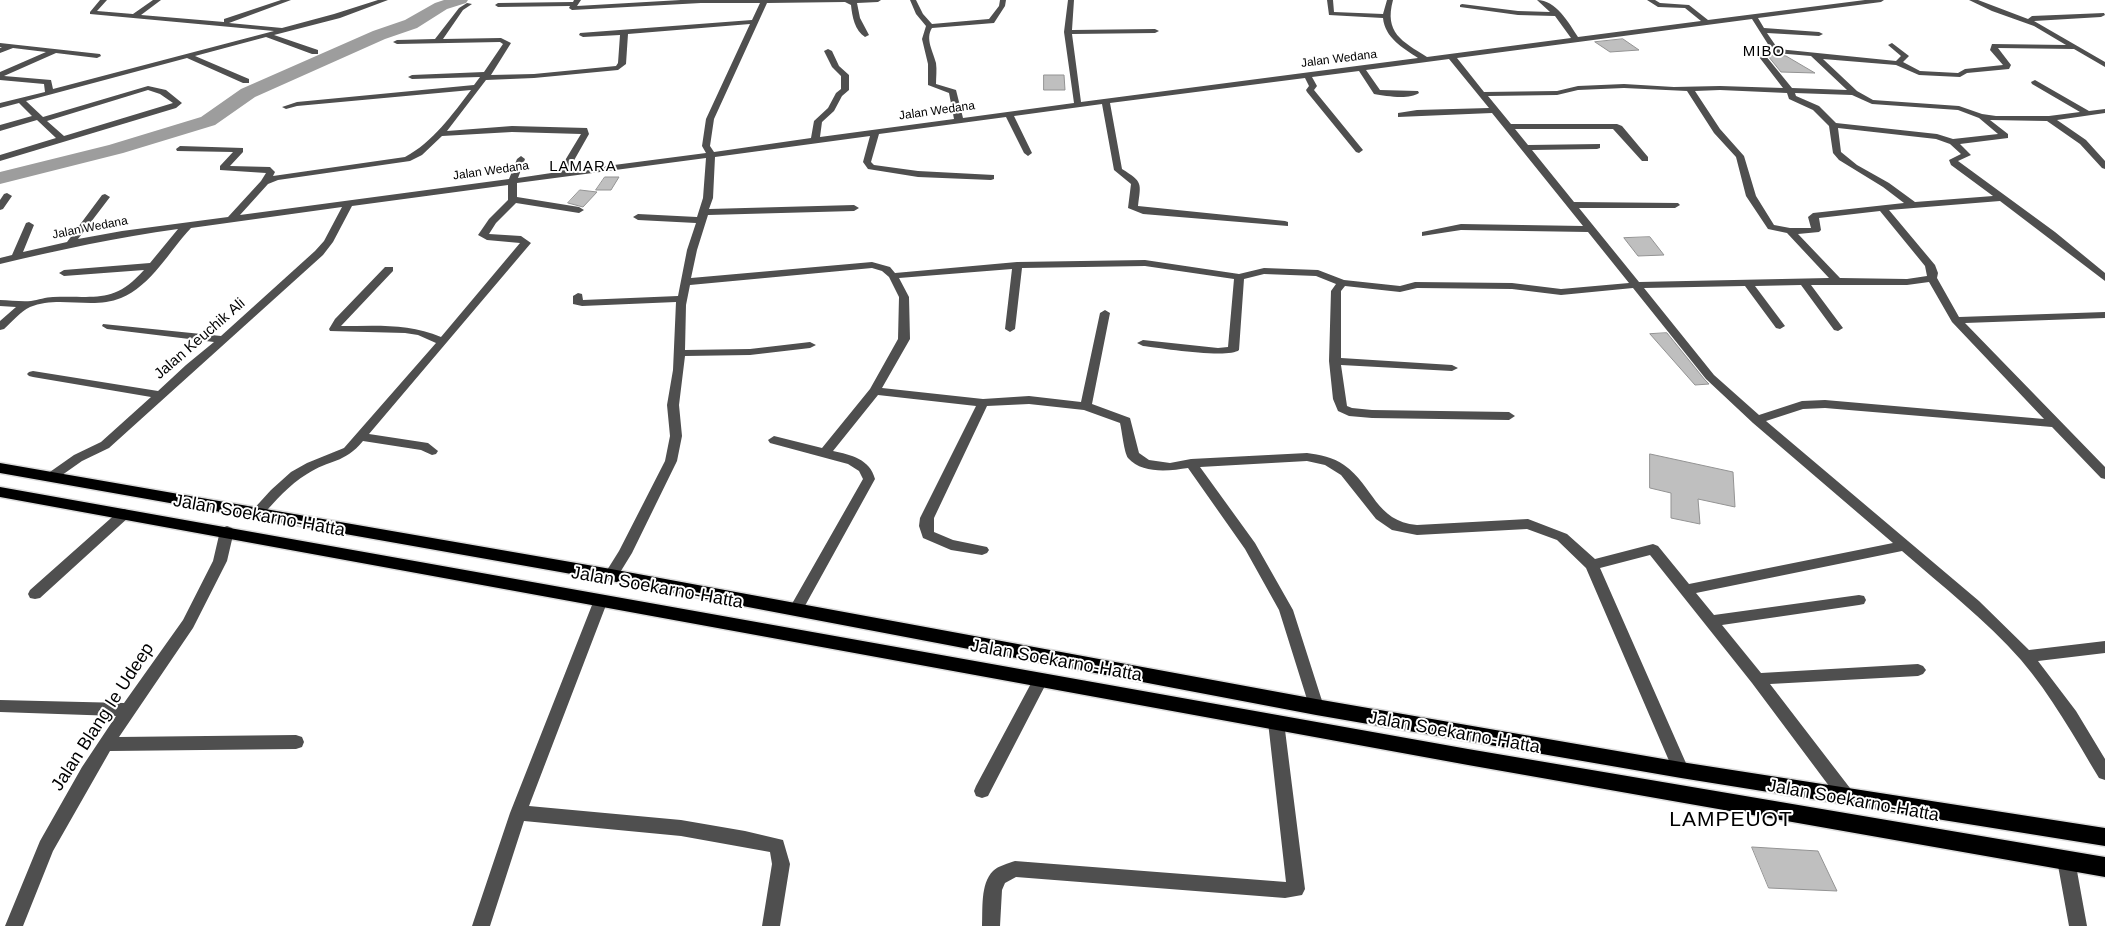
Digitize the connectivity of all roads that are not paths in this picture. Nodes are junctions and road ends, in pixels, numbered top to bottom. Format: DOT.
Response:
graph roads {
  1 [pos="104,0"];
  2 [pos="158,0"];
  3 [pos="288,0"];
  4 [pos="385,0"];
  5 [pos="712,0"];
  6 [pos="878,0"];
  7 [pos="913,0"];
  8 [pos="1003,0"];
  9 [pos="1071,0"];
  10 [pos="1330,0"];
  11 [pos="1390,0"];
  12 [pos="1540,0"];
  13 [pos="1650,0"];
  14 [pos="1680,0"];
  15 [pos="1880,0"];
  16 [pos="1972,0"];
  17 [pos="764,1"];
  18 [pos="849,1"];
  19 [pos="529,2"];
  20 [pos="576,2"];
  21 [pos="469,4"];
  22 [pos="498,5"];
  23 [pos="1462,6"];
  24 [pos="1687,6"];
  25 [pos="1557,14"];
  26 [pos="2100,15"];
  27 [pos="1386,16"];
  28 [pos="134,17"];
  29 [pos="1754,17"];
  30 [pos="2030,21"];
  31 [pos="753,22"];
  32 [pos="220,23"];
  33 [pos="1707,23"];
  34 [pos="930,26"];
  35 [pos="287,29"];
  36 [pos="1761,30"];
  37 [pos="1068,32"];
  38 [pos="1156,32"];
  39 [pos="624,33"];
  40 [pos="267,34"];
  41 [pos="1818,34"];
  42 [pos="583,35"];
  43 [pos="865,36"];
  44 [pos="1576,40"];
  45 [pos="397,42"];
  46 [pos="438,42"];
  47 [pos="1892,45"];
  48 [pos="0,46"];
  49 [pos="12,46"];
  50 [pos="2076,47"];
  51 [pos="58,50"];
  52 [pos="0,51"];
  53 [pos="828,51"];
  54 [pos="1776,51"];
  55 [pos="315,52"];
  56 [pos="97,56"];
  57 [pos="188,56"];
  58 [pos="1452,56"];
  59 [pos="1815,56"];
  60 [pos="1426,60"];
  61 [pos="1898,63"];
  62 [pos="2105,65"];
  63 [pos="1361,68"];
  64 [pos="1307,75"];
  65 [pos="0,76"];
  66 [pos="487,76"];
  67 [pos="412,77"];
  68 [pos="246,81"];
  69 [pos="2035,82"];
  70 [pos="478,87"];
  71 [pos="1690,89"];
  72 [pos="1790,91"];
  73 [pos="49,93"];
  74 [pos="1415,93"];
  75 [pos="1854,93"];
  76 [pos="1482,94"];
  77 [pos="21,100"];
  78 [pos="1104,101"];
  79 [pos="1078,105"];
  80 [pos="0,106"];
  81 [pos="286,107"];
  82 [pos="1495,110"];
  83 [pos="2105,111"];
  84 [pos="2087,113"];
  85 [pos="1008,114"];
  86 [pos="1402,115"];
  87 [pos="1981,116"];
  88 [pos="40,119"];
  89 [pos="2049,119"];
  90 [pos="959,121"];
  91 [pos="1833,125"];
  92 [pos="1510,127"];
  93 [pos="0,128"];
  94 [pos="875,132"];
  95 [pos="438,134"];
  96 [pos="62,139"];
  97 [pos="815,140"];
  98 [pos="1953,142"];
  99 [pos="1597,146"];
  100 [pos="1526,148"];
  101 [pos="180,149"];
  102 [pos="1359,150"];
  103 [pos="1028,153"];
  104 [pos="711,154"];
  105 [pos="0,158"];
  106 [pos="521,158"];
  107 [pos="1645,159"];
  108 [pos="2105,166"];
  109 [pos="562,174"];
  110 [pos="991,178"];
  111 [pos="513,180"];
  112 [pos="265,182"];
  113 [pos="7,196"];
  114 [pos="105,197"];
  115 [pos="2001,198"];
  116 [pos="514,200"];
  117 [pos="349,203"];
  118 [pos="1911,204"];
  119 [pos="1573,205"];
  120 [pos="1675,205"];
  121 [pos="0,207"];
  122 [pos="854,208"];
  123 [pos="1882,208"];
  124 [pos="579,210"];
  125 [pos="702,216"];
  126 [pos="638,217"];
  127 [pos="230,220"];
  128 [pos="1285,224"];
  129 [pos="29,225"];
  130 [pos="187,226"];
  131 [pos="1590,229"];
  132 [pos="1790,231"];
  133 [pos="1426,234"];
  134 [pos="70,244"];
  135 [pos="8,259"];
  136 [pos="1017,265"];
  137 [pos="152,266"];
  138 [pos="389,269"];
  139 [pos="0,270"];
  140 [pos="64,273"];
  141 [pos="893,276"];
  142 [pos="1239,277"];
  143 [pos="1932,278"];
  144 [pos="2105,278"];
  145 [pos="1837,281"];
  146 [pos="685,282"];
  147 [pos="1746,282"];
  148 [pos="1804,282"];
  149 [pos="1342,283"];
  150 [pos="1637,285"];
  151 [pos="578,296"];
  152 [pos="682,299"];
  153 [pos="0,303"];
  154 [pos="30,304"];
  155 [pos="1105,313"];
  156 [pos="2103,317"];
  157 [pos="1956,320"];
  158 [pos="106,326"];
  159 [pos="1780,326"];
  160 [pos="0,327"];
  161 [pos="1010,328"];
  162 [pos="1838,328"];
  163 [pos="224,340"];
  164 [pos="443,342"];
  165 [pos="1143,343"];
  166 [pos="810,345"];
  167 [pos="680,353"];
  168 [pos="1336,361"];
  169 [pos="1452,368"];
  170 [pos="33,374"];
  171 [pos="875,391"];
  172 [pos="160,395"];
  173 [pos="983,403"];
  174 [pos="1086,406"];
  175 [pos="1508,416"];
  176 [pos="1757,420"];
  177 [pos="2057,424"];
  178 [pos="362,437"];
  179 [pos="774,440"];
  180 [pos="432,451"];
  181 [pos="825,453"];
  182 [pos="1191,463"];
  183 [pos="0,468"];
  184 [pos="2105,475"];
  185 [pos="51,477"];
  186 [pos="0,492"];
  187 [pos="257,512"];
  188 [pos="124,514"];
  189 [pos="226,532"];
  190 [pos="411,541"];
  191 [pos="1903,546"];
  192 [pos="982,550"];
  193 [pos="393,562"];
  194 [pos="1592,565"];
  195 [pos="611,575"];
  196 [pos="1686,590"];
  197 [pos="35,594"];
  198 [pos="601,600"];
  199 [pos="1859,600"];
  200 [pos="796,609"];
  201 [pos="1711,621"];
  202 [pos="2105,647"];
  203 [pos="2026,656"];
  204 [pos="1918,670"];
  205 [pos="1757,679"];
  206 [pos="1040,680"];
  207 [pos="0,706"];
  208 [pos="1316,707"];
  209 [pos="128,710"];
  210 [pos="1276,722"];
  211 [pos="296,742"];
  212 [pos="106,744"];
  213 [pos="1681,770"];
  214 [pos="2105,773"];
  215 [pos="982,791"];
  216 [pos="1847,797"];
  217 [pos="518,814"];
  218 [pos="2105,836"];
  219 [pos="2066,860"];
  220 [pos="2105,866"];
  221 [pos="14,926"];
  222 [pos="481,926"];
  223 [pos="771,926"];
  224 [pos="991,926"];
  225 [pos="2078,926"];
  1 -- 28 [label="street"];
  2 -- 28 [label="street"];
  3 -- 32 [label="street"];
  4 -- 35 [label="street"];
  5 -- 17 [label="street"];
  5 -- 20 [label="street"];
  6 -- 18 [label="street"];
  7 -- 34 [label="street"];
  8 -- 34 [label="street"];
  9 -- 37 [label="street"];
  10 -- 27 [label="street"];
  11 -- 27 [label="street"];
  12 -- 25 [label="street"];
  13 -- 24 [label="street"];
  14 -- 24 [label="street"];
  15 -- 29 [label="street, Jalan Wedana"];
  16 -- 30 [label="street"];
  17 -- 18 [label="street"];
  17 -- 31 [label="street"];
  18 -- 43 [label="street"];
  19 -- 20 [label="street"];
  19 -- 22 [label="street"];
  21 -- 46 [label="street"];
  23 -- 25 [label="street"];
  24 -- 33 [label="street"];
  25 -- 44 [label="street"];
  26 -- 30 [label="street"];
  27 -- 60 [label="street"];
  28 -- 32 [label="street"];
  29 -- 33 [label="street, Jalan Wedana"];
  29 -- 36 [label="street"];
  30 -- 50 [label="street"];
  31 -- 39 [label="street"];
  31 -- 104 [label="street"];
  32 -- 35 [label="street"];
  33 -- 44 [label="street, Jalan Wedana"];
  34 -- 90 [label="street"];
  35 -- 40 [label="street"];
  36 -- 41 [label="street"];
  36 -- 54 [label="street"];
  37 -- 38 [label="street"];
  37 -- 79 [label="street"];
  39 -- 42 [label="street"];
  39 -- 66 [label="street"];
  40 -- 55 [label="street"];
  40 -- 57 [label="street"];
  44 -- 58 [label="street, Jalan Wedana"];
  45 -- 46 [label="street"];
  46 -- 66 [label="street"];
  47 -- 61 [label="street"];
  48 -- 49 [label="street"];
  49 -- 51 [label="street"];
  49 -- 52 [label="street"];
  50 -- 61 [label="street"];
  50 -- 62 [label="street"];
  51 -- 56 [label="street"];
  51 -- 65 [label="street"];
  53 -- 97 [label="street"];
  54 -- 59 [label="street"];
  54 -- 72 [label="street"];
  57 -- 68 [label="street"];
  57 -- 73 [label="street"];
  58 -- 60 [label="street, Jalan Wedana"];
  58 -- 76 [label="street"];
  59 -- 61 [label="street"];
  59 -- 75 [label="street"];
  60 -- 63 [label="street, Jalan Wedana"];
  63 -- 64 [label="street, Jalan Wedana"];
  63 -- 74 [label="street"];
  64 -- 78 [label="street, Jalan Wedana"];
  64 -- 102 [label="street"];
  65 -- 73 [label="street"];
  66 -- 67 [label="street"];
  66 -- 70 [label="street"];
  69 -- 84 [label="street"];
  70 -- 81 [label="street"];
  70 -- 95 [label="street"];
  71 -- 72 [label="street"];
  71 -- 76 [label="street"];
  71 -- 132 [label="street"];
  72 -- 75 [label="street"];
  72 -- 91 [label="street"];
  73 -- 77 [label="street"];
  75 -- 87 [label="street"];
  76 -- 82 [label="street"];
  77 -- 80 [label="street"];
  77 -- 88 [label="street"];
  78 -- 79 [label="street, Jalan Wedana"];
  78 -- 128 [label="street"];
  79 -- 85 [label="street, Jalan Wedana"];
  82 -- 86 [label="street"];
  82 -- 92 [label="street"];
  83 -- 84 [label="street"];
  84 -- 89 [label="street"];
  85 -- 90 [label="street, Jalan Wedana"];
  85 -- 103 [label="street"];
  87 -- 89 [label="street"];
  87 -- 98 [label="street"];
  88 -- 93 [label="street"];
  88 -- 96 [label="street"];
  88 -- 96 [label="street"];
  89 -- 108 [label="street"];
  90 -- 94 [label="street, Jalan Wedana"];
  91 -- 98 [label="street"];
  91 -- 118 [label="street"];
  92 -- 100 [label="street"];
  92 -- 107 [label="street"];
  94 -- 97 [label="street, Jalan Wedana"];
  94 -- 110 [label="street"];
  95 -- 109 [label="street"];
  95 -- 112 [label="street"];
  96 -- 105 [label="street"];
  97 -- 104 [label="street, Jalan Wedana"];
  98 -- 115 [label="street"];
  99 -- 100 [label="street"];
  100 -- 119 [label="street"];
  101 -- 112 [label="street"];
  104 -- 109 [label="street, Jalan Wedana"];
  104 -- 125 [label="street"];
  106 -- 111 [label="street"];
  109 -- 111 [label="street, Jalan Wedana"];
  111 -- 116 [label="street"];
  111 -- 117 [label="street, Jalan Wedana"];
  112 -- 127 [label="street"];
  113 -- 121 [label="street"];
  114 -- 134 [label="street"];
  115 -- 118 [label="street"];
  115 -- 144 [label="street"];
  116 -- 124 [label="street"];
  116 -- 164 [label="street"];
  117 -- 127 [label="street, Jalan Wedana"];
  117 -- 163 [label="street, Jalan Keuchik Ali"];
  118 -- 123 [label="street"];
  119 -- 120 [label="street"];
  119 -- 131 [label="street"];
  122 -- 125 [label="street"];
  123 -- 132 [label="street"];
  123 -- 143 [label="street"];
  125 -- 126 [label="street"];
  125 -- 146 [label="street"];
  127 -- 130 [label="street, Jalan Wedana"];
  129 -- 135 [label="street"];
  130 -- 134 [label="street, Jalan Wedana"];
  130 -- 137 [label="street"];
  131 -- 133 [label="street"];
  131 -- 150 [label="street"];
  132 -- 145 [label="street"];
  134 -- 135 [label="street, Jalan Wedana"];
  135 -- 139 [label="street"];
  136 -- 141 [label="street"];
  136 -- 142 [label="street"];
  136 -- 161 [label="street"];
  137 -- 140 [label="street"];
  137 -- 154 [label="street"];
  138 -- 164 [label="street"];
  141 -- 146 [label="street"];
  141 -- 171 [label="street"];
  142 -- 149 [label="street"];
  142 -- 165 [label="street"];
  143 -- 145 [label="street"];
  143 -- 157 [label="street"];
  145 -- 148 [label="street"];
  146 -- 152 [label="street"];
  147 -- 148 [label="street"];
  147 -- 150 [label="street"];
  147 -- 159 [label="street"];
  148 -- 162 [label="street"];
  149 -- 150 [label="street"];
  149 -- 168 [label="street"];
  150 -- 176 [label="street"];
  151 -- 152 [label="street"];
  152 -- 167 [label="street"];
  153 -- 154 [label="street"];
  154 -- 160 [label="street"];
  155 -- 174 [label="street"];
  156 -- 157 [label="street"];
  157 -- 177 [label="street"];
  158 -- 163 [label="street"];
  163 -- 172 [label="street, Jalan Keuchik Ali"];
  164 -- 178 [label="street"];
  166 -- 167 [label="street"];
  167 -- 195 [label="street"];
  168 -- 169 [label="street"];
  168 -- 175 [label="street"];
  170 -- 172 [label="street"];
  171 -- 173 [label="street"];
  171 -- 181 [label="street"];
  172 -- 185 [label="street, Jalan Keuchik Ali"];
  173 -- 174 [label="street"];
  173 -- 192 [label="street"];
  174 -- 182 [label="street"];
  176 -- 177 [label="street"];
  176 -- 191 [label="street"];
  177 -- 184 [label="street"];
  178 -- 180 [label="street"];
  178 -- 187 [label="street"];
  179 -- 181 [label="street"];
  181 -- 200 [label="street"];
  182 -- 194 [label="street"];
  182 -- 208 [label="street"];
  183 -- 185 [label="highway, Jalan Soekarno-Hatta"];
  185 -- 187 [label="highway, Jalan Soekarno-Hatta"];
  186 -- 188 [label="highway, Jalan Soekarno-Hatta"];
  187 -- 190 [label="highway, Jalan Soekarno-Hatta"];
  188 -- 189 [label="highway, Jalan Soekarno-Hatta"];
  188 -- 197 [label="street"];
  189 -- 193 [label="highway, Jalan Soekarno-Hatta"];
  189 -- 209 [label="street, Jalan Blang Ie Udeep"];
  190 -- 193 [label="highway"];
  190 -- 195 [label="highway, Jalan Soekarno-Hatta"];
  191 -- 196 [label="street"];
  191 -- 203 [label="street"];
  193 -- 198 [label="highway, Jalan Soekarno-Hatta"];
  194 -- 196 [label="street"];
  194 -- 213 [label="street"];
  195 -- 200 [label="highway, Jalan Soekarno-Hatta"];
  196 -- 201 [label="street"];
  198 -- 206 [label="highway, Jalan Soekarno-Hatta"];
  198 -- 217 [label="street"];
  199 -- 201 [label="street"];
  200 -- 208 [label="highway, Jalan Soekarno-Hatta"];
  201 -- 205 [label="street"];
  202 -- 203 [label="street"];
  203 -- 214 [label="street"];
  204 -- 205 [label="street"];
  205 -- 216 [label="street"];
  206 -- 210 [label="highway, Jalan Soekarno-Hatta"];
  206 -- 215 [label="street"];
  207 -- 209 [label="street"];
  208 -- 213 [label="highway, Jalan Soekarno-Hatta"];
  209 -- 212 [label="street, Jalan Blang Ie Udeep"];
  210 -- 219 [label="highway, Jalan Soekarno-Hatta"];
  210 -- 224 [label="street"];
  211 -- 212 [label="street"];
  212 -- 221 [label="street, Jalan Blang Ie Udeep"];
  213 -- 216 [label="highway, Jalan Soekarno-Hatta"];
  216 -- 218 [label="highway, Jalan Soekarno-Hatta"];
  217 -- 222 [label="street"];
  217 -- 223 [label="street"];
  219 -- 220 [label="highway, Jalan Soekarno-Hatta"];
  219 -- 225 [label="street"];
}
